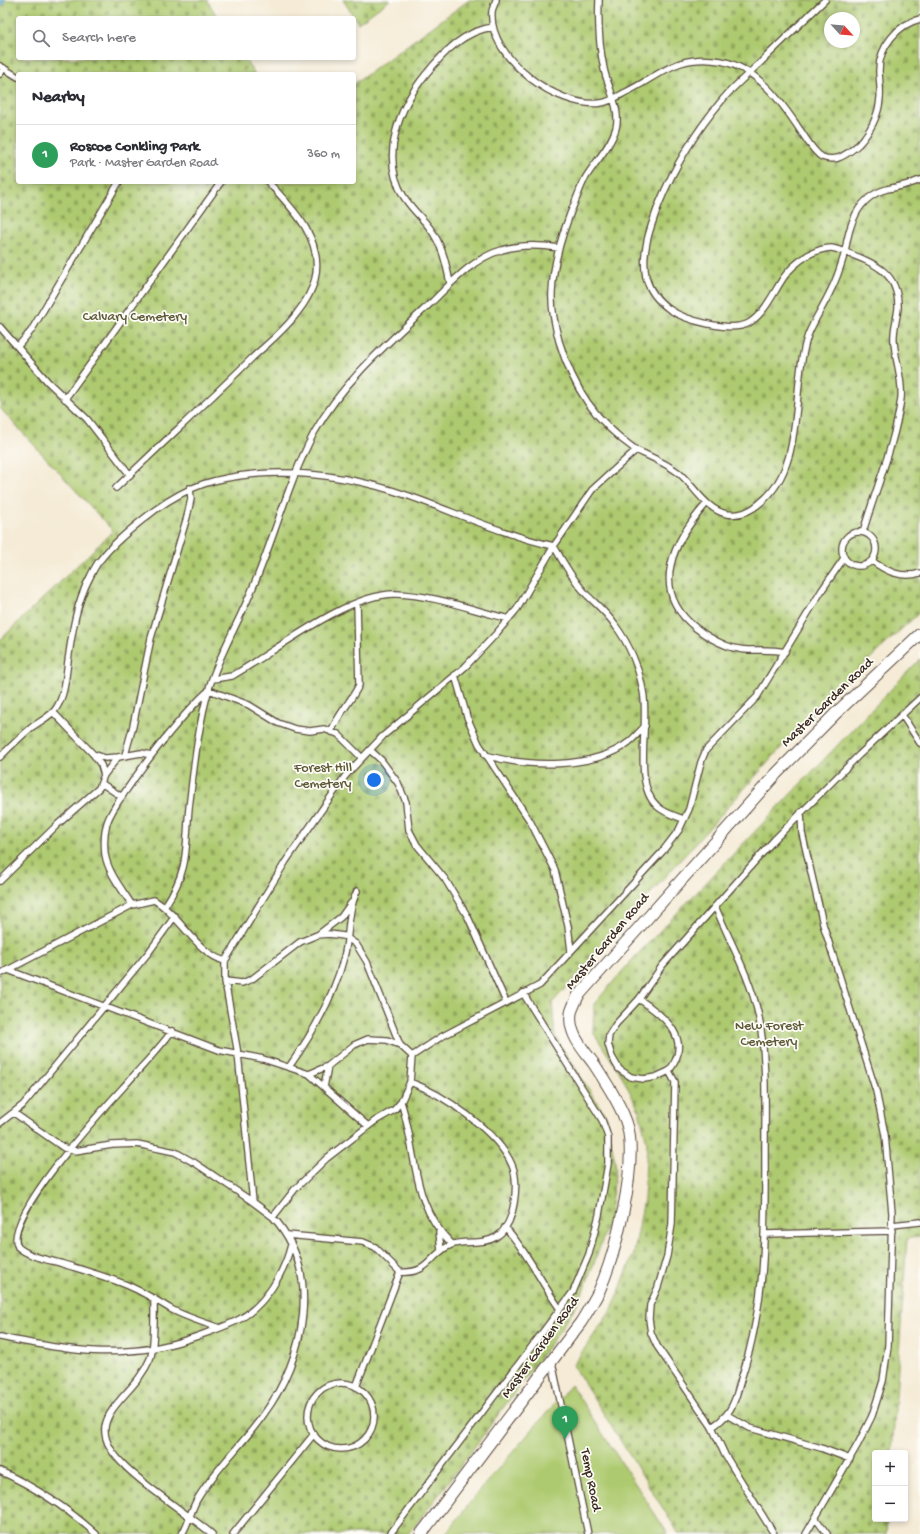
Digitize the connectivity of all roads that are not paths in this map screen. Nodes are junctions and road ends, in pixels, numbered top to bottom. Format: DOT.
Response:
graph roads {
  1 [pos="496,0"];
  2 [pos="599,0"];
  3 [pos="825,0"];
  4 [pos="920,19"];
  5 [pos="494,27"];
  6 [pos="2,67"];
  7 [pos="749,73"];
  8 [pos="0,74"];
  9 [pos="16,76"];
  10 [pos="613,99"];
  11 [pos="920,180"];
  12 [pos="118,184"];
  13 [pos="220,184"];
  14 [pos="270,184"];
  15 [pos="559,248"];
  16 [pos="845,252"];
  17 [pos="450,283"];
  18 [pos="0,326"];
  19 [pos="18,346"];
  20 [pos="65,399"];
  21 [pos="636,450"];
  22 [pos="295,472"];
  23 [pos="130,474"];
  24 [pos="116,488"];
  25 [pos="190,488"];
  26 [pos="707,503"];
  27 [pos="863,532"];
  28 [pos="554,546"];
  29 [pos="844,558"];
  30 [pos="872,561"];
  31 [pos="920,573"];
  32 [pos="357,603"];
  33 [pos="508,619"];
  34 [pos="920,634"];
  35 [pos="785,652"];
  36 [pos="456,675"];
  37 [pos="213,679"];
  38 [pos="209,690"];
  39 [pos="920,698"];
  40 [pos="53,712"];
  41 [pos="902,715"];
  42 [pos="645,726"];
  43 [pos="331,732"];
  44 [pos="918,736"];
  45 [pos="920,743"];
  46 [pos="370,750"];
  47 [pos="93,754"];
  48 [pos="125,755"];
  49 [pos="152,755"];
  50 [pos="485,755"];
  51 [pos="0,757"];
  52 [pos="118,758"];
  53 [pos="362,758"];
  54 [pos="104,775"];
  55 [pos="101,783"];
  56 [pos="122,797"];
  57 [pos="801,812"];
  58 [pos="684,819"];
  59 [pos="0,881"];
  60 [pos="357,891"];
  61 [pos="352,902"];
  62 [pos="132,905"];
  63 [pos="165,906"];
  64 [pos="715,906"];
  65 [pos="174,916"];
  66 [pos="318,935"];
  67 [pos="349,939"];
  68 [pos="571,951"];
  69 [pos="225,961"];
  70 [pos="8,970"];
  71 [pos="0,974"];
  72 [pos="225,981"];
  73 [pos="523,993"];
  74 [pos="639,999"];
  75 [pos="506,1002"];
  76 [pos="104,1006"];
  77 [pos="172,1031"];
  78 [pos="400,1045"];
  79 [pos="238,1054"];
  80 [pos="412,1056"];
  81 [pos="328,1066"];
  82 [pos="289,1067"];
  83 [pos="669,1071"];
  84 [pos="308,1074"];
  85 [pos="410,1082"];
  86 [pos="324,1087"];
  87 [pos="401,1102"];
  88 [pos="14,1113"];
  89 [pos="0,1123"];
  90 [pos="368,1126"];
  91 [pos="64,1148"];
  92 [pos="253,1202"];
  93 [pos="274,1217"];
  94 [pos="920,1222"];
  95 [pos="505,1227"];
  96 [pos="892,1228"];
  97 [pos="440,1232"];
  98 [pos="765,1234"];
  99 [pos="287,1235"];
  100 [pos="452,1244"];
  101 [pos="291,1245"];
  102 [pos="441,1251"];
  103 [pos="400,1272"];
  104 [pos="154,1298"];
  105 [pos="560,1309"];
  106 [pos="220,1328"];
  107 [pos="0,1337"];
  108 [pos="152,1348"];
  109 [pos="552,1362"];
  110 [pos="356,1387"];
  111 [pos="727,1415"];
  112 [pos="712,1427"];
  113 [pos="314,1434"];
  114 [pos="850,1459"];
  115 [pos="0,1471"];
  116 [pos="190,1516"];
  117 [pos="816,1518"];
  118 [pos="96,1534"];
  119 [pos="182,1534"];
  120 [pos="212,1534"];
  121 [pos="233,1534"];
  122 [pos="390,1534"];
  123 [pos="420,1534"];
  124 [pos="588,1534"];
  125 [pos="774,1534"];
  126 [pos="806,1534"];
  127 [pos="827,1534"];
  1 -- 5 [label="lane"];
  2 -- 10 [label="lane"];
  3 -- 7 [label="lane"];
  4 -- 7 [label="lane"];
  5 -- 10 [label="lane"];
  5 -- 17 [label="lane"];
  6 -- 8 [label="lane"];
  6 -- 9 [label="lane"];
  7 -- 10 [label="lane"];
  7 -- 16 [label="lane"];
  10 -- 15 [label="lane"];
  11 -- 16 [label="lane"];
  12 -- 19 [label="lane"];
  13 -- 20 [label="lane"];
  14 -- 23 [label="lane"];
  15 -- 17 [label="lane"];
  15 -- 21 [label="lane"];
  16 -- 26 [label="lane"];
  16 -- 27 [label="lane"];
  17 -- 22 [label="lane"];
  18 -- 19 [label="lane"];
  19 -- 20 [label="lane"];
  20 -- 23 [label="lane"];
  21 -- 26 [label="lane"];
  21 -- 28 [label="lane"];
  22 -- 25 [label="lane"];
  22 -- 28 [label="lane"];
  22 -- 37 [label="lane"];
  23 -- 24 [label="lane"];
  25 -- 40 [label="lane"];
  25 -- 48 [label="lane"];
  26 -- 35 [label="lane"];
  27 -- 29 [label="lane"];
  27 -- 30 [label="lane"];
  28 -- 33 [label="lane"];
  28 -- 42 [label="lane"];
  29 -- 30 [label="lane"];
  29 -- 35 [label="lane"];
  30 -- 31 [label="lane"];
  32 -- 33 [label="lane"];
  32 -- 37 [label="lane"];
  32 -- 43 [label="lane"];
  33 -- 36 [label="lane"];
  34 -- 109 [label="street, Master Garden Road"];
  35 -- 58 [label="lane"];
  36 -- 46 [label="lane"];
  36 -- 50 [label="lane"];
  37 -- 38 [label="lane"];
  38 -- 43 [label="lane"];
  38 -- 49 [label="lane"];
  38 -- 63 [label="lane"];
  39 -- 41 [label="lane"];
  40 -- 47 [label="lane"];
  40 -- 51 [label="lane"];
  41 -- 44 [label="lane"];
  41 -- 57 [label="lane"];
  42 -- 50 [label="lane"];
  42 -- 58 [label="lane"];
  43 -- 53 [label="lane"];
  44 -- 45 [label="lane"];
  46 -- 53 [label="lane"];
  46 -- 75 [label="lane"];
  47 -- 52 [label="lane"];
  47 -- 54 [label="lane"];
  48 -- 49 [label="lane"];
  48 -- 52 [label="lane"];
  49 -- 56 [label="lane"];
  50 -- 68 [label="lane"];
  52 -- 54 [label="lane"];
  53 -- 69 [label="lane"];
  54 -- 55 [label="lane"];
  55 -- 56 [label="lane"];
  55 -- 59 [label="lane"];
  56 -- 62 [label="lane"];
  57 -- 64 [label="lane"];
  57 -- 96 [label="lane"];
  58 -- 68 [label="lane"];
  60 -- 61 [label="lane"];
  61 -- 66 [label="lane"];
  61 -- 67 [label="lane"];
  62 -- 63 [label="lane"];
  62 -- 70 [label="lane"];
  63 -- 65 [label="lane"];
  64 -- 74 [label="lane"];
  64 -- 98 [label="lane"];
  65 -- 69 [label="lane"];
  65 -- 76 [label="lane"];
  66 -- 67 [label="lane"];
  66 -- 72 [label="lane"];
  67 -- 78 [label="lane"];
  67 -- 82 [label="lane"];
  68 -- 73 [label="lane"];
  69 -- 72 [label="lane"];
  70 -- 71 [label="lane"];
  70 -- 76 [label="lane"];
  72 -- 79 [label="lane"];
  73 -- 75 [label="lane"];
  73 -- 105 [label="lane"];
  74 -- 83 [label="lane"];
  74 -- 83 [label="lane"];
  75 -- 80 [label="lane"];
  76 -- 77 [label="lane"];
  76 -- 88 [label="lane"];
  77 -- 79 [label="lane"];
  77 -- 91 [label="lane"];
  78 -- 80 [label="lane"];
  78 -- 81 [label="lane"];
  79 -- 82 [label="lane"];
  79 -- 92 [label="lane"];
  80 -- 85 [label="lane"];
  81 -- 84 [label="lane"];
  81 -- 86 [label="lane"];
  82 -- 84 [label="lane"];
  83 -- 112 [label="lane"];
  84 -- 86 [label="lane"];
  85 -- 87 [label="lane"];
  85 -- 95 [label="lane"];
  86 -- 90 [label="lane"];
  87 -- 90 [label="lane"];
  87 -- 97 [label="lane"];
  88 -- 89 [label="lane"];
  88 -- 91 [label="lane"];
  90 -- 93 [label="lane"];
  91 -- 92 [label="lane"];
  91 -- 104 [label="lane"];
  92 -- 93 [label="lane"];
  93 -- 99 [label="lane"];
  94 -- 96 [label="lane"];
  95 -- 100 [label="lane"];
  95 -- 105 [label="lane"];
  96 -- 98 [label="lane"];
  96 -- 114 [label="lane"];
  97 -- 100 [label="lane"];
  97 -- 102 [label="lane"];
  98 -- 111 [label="lane"];
  99 -- 101 [label="lane"];
  99 -- 103 [label="lane"];
  100 -- 102 [label="lane"];
  101 -- 106 [label="lane"];
  101 -- 116 [label="lane"];
  102 -- 103 [label="lane"];
  103 -- 110 [label="lane"];
  104 -- 106 [label="lane"];
  104 -- 108 [label="lane"];
  105 -- 122 [label="lane"];
  106 -- 108 [label="lane"];
  107 -- 108 [label="lane"];
  108 -- 116 [label="lane"];
  109 -- 123 [label="street, Master Garden Road"];
  109 -- 124 [label="lane, Temp Road"];
  110 -- 113 [label="lane"];
  110 -- 113 [label="lane"];
  111 -- 112 [label="lane"];
  111 -- 114 [label="lane"];
  112 -- 125 [label="lane"];
  113 -- 121 [label="lane"];
  114 -- 117 [label="lane"];
  115 -- 118 [label="lane"];
  116 -- 119 [label="lane"];
  116 -- 120 [label="lane"];
  117 -- 126 [label="lane"];
  117 -- 127 [label="lane"];
}
